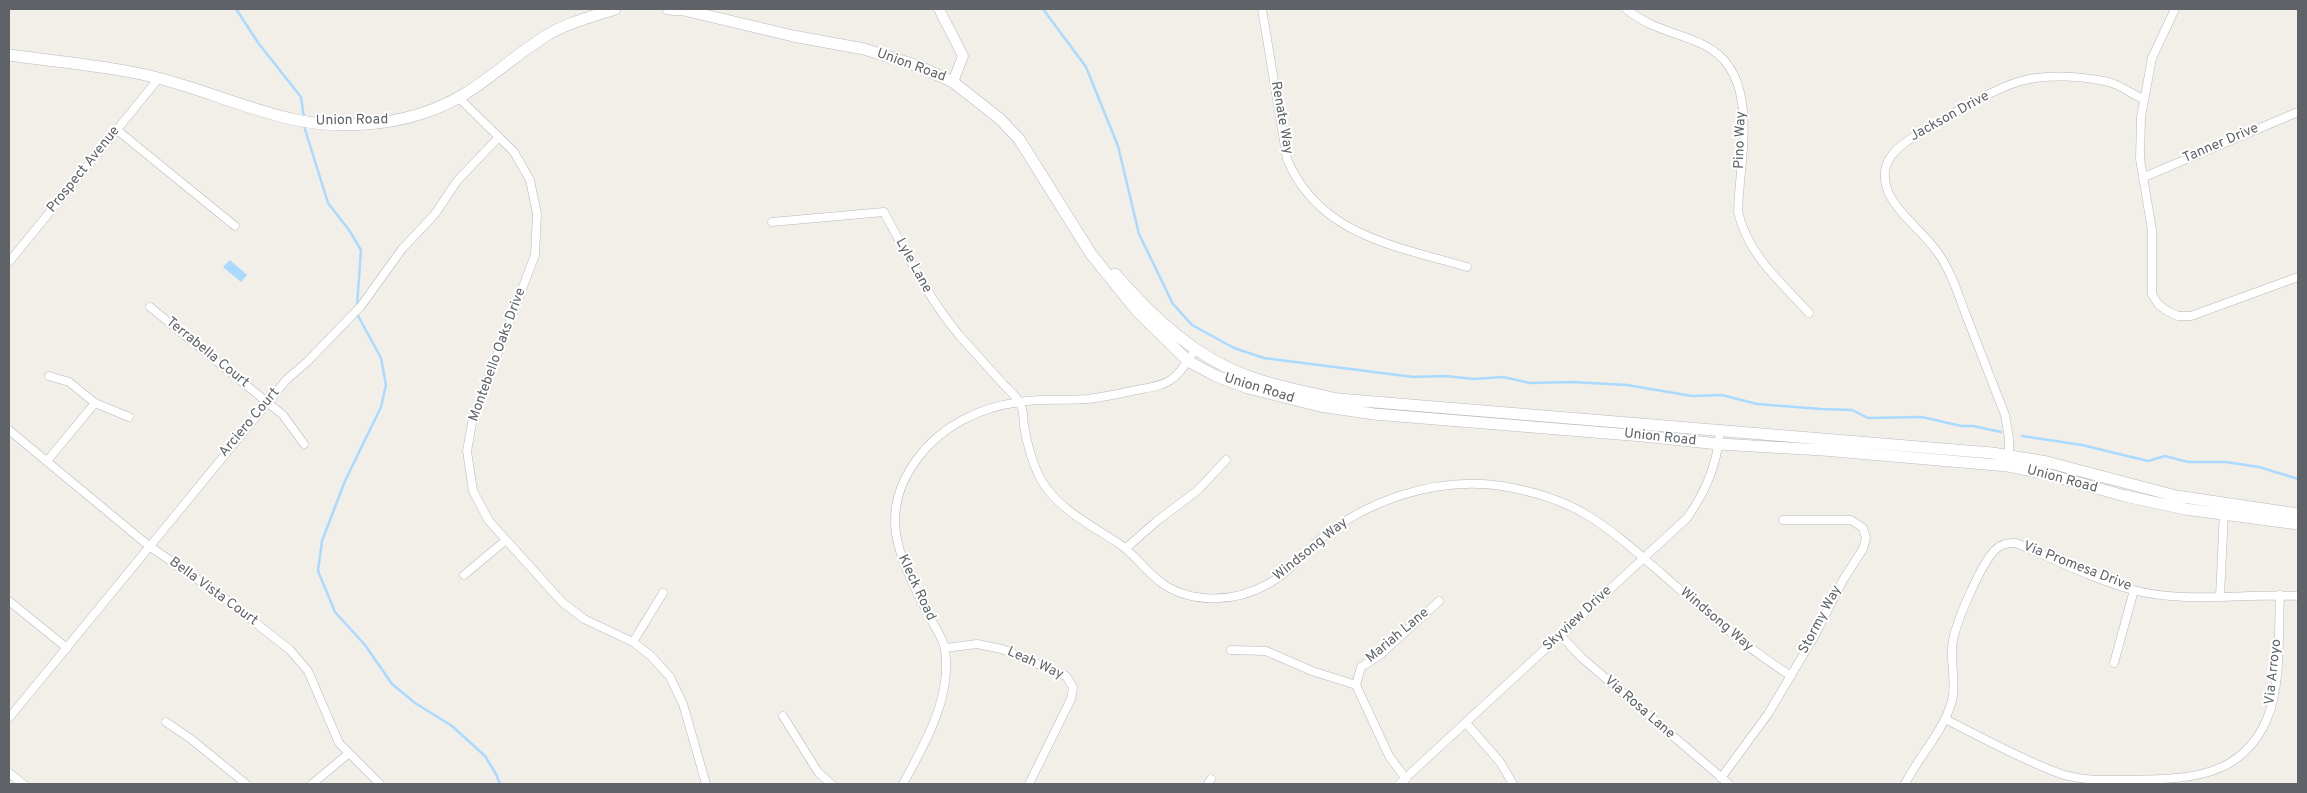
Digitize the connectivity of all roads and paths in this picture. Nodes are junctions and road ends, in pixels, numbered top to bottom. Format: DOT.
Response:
graph roads {
  1 [pos="615,9"];
  2 [pos="668,9"];
  3 [pos="939,9"];
  4 [pos="1262,9"];
  5 [pos="1626,9"];
  6 [pos="2175,9"];
  7 [pos="9,55"];
  8 [pos="159,78"];
  9 [pos="953,82"];
  10 [pos="460,99"];
  11 [pos="2143,99"];
  12 [pos="2298,112"];
  13 [pos="117,130"];
  14 [pos="499,137"];
  15 [pos="2144,177"];
  16 [pos="772,222"];
  17 [pos="235,226"];
  18 [pos="1082,238"];
  19 [pos="9,262"];
  20 [pos="1467,267"];
  21 [pos="2298,276"];
  22 [pos="150,307"];
  23 [pos="1809,313"];
  24 [pos="1195,350"];
  25 [pos="1188,361"];
  26 [pos="49,376"];
  27 [pos="267,402"];
  28 [pos="1020,402"];
  29 [pos="95,403"];
  30 [pos="129,418"];
  31 [pos="9,430"];
  32 [pos="1720,431"];
  33 [pos="304,444"];
  34 [pos="1718,444"];
  35 [pos="1226,460"];
  36 [pos="2009,460"];
  37 [pos="48,461"];
  38 [pos="2224,509"];
  39 [pos="2298,514"];
  40 [pos="1783,520"];
  41 [pos="2298,524"];
  42 [pos="506,540"];
  43 [pos="149,546"];
  44 [pos="1126,548"];
  45 [pos="1644,559"];
  46 [pos="464,575"];
  47 [pos="2134,590"];
  48 [pos="663,593"];
  49 [pos="2220,596"];
  50 [pos="2280,596"];
  51 [pos="2298,596"];
  52 [pos="9,601"];
  53 [pos="1438,601"];
  54 [pos="1560,635"];
  55 [pos="632,642"];
  56 [pos="67,648"];
  57 [pos="945,648"];
  58 [pos="1231,650"];
  59 [pos="2114,663"];
  60 [pos="1791,676"];
  61 [pos="1356,685"];
  62 [pos="783,716"];
  63 [pos="9,718"];
  64 [pos="1944,719"];
  65 [pos="166,722"];
  66 [pos="1466,723"];
  67 [pos="348,754"];
  68 [pos="9,773"];
  69 [pos="1406,778"];
  70 [pos="1721,778"];
  71 [pos="23,784"];
  72 [pos="246,784"];
  73 [pos="312,784"];
  74 [pos="380,784"];
  75 [pos="706,784"];
  76 [pos="830,784"];
  77 [pos="903,784"];
  78 [pos="1029,784"];
  79 [pos="1399,784"];
  80 [pos="1513,784"];
  81 [pos="1728,784"];
  82 [pos="1905,784"];
  1 -- 10 [label="main road, Union Road"];
  2 -- 9 [label="main road, Union Road"];
  3 -- 9 [label="street"];
  4 -- 20 [label="street, Renate Way"];
  5 -- 23 [label="street, Pino Way"];
  6 -- 11 [label="street"];
  7 -- 8 [label="main road, Union Road"];
  8 -- 10 [label="main road, Union Road"];
  8 -- 13 [label="street, Prospect Avenue"];
  9 -- 18 [label="main road, Union Road"];
  10 -- 14 [label="street, Montebello Oaks Drive"];
  11 -- 15 [label="street"];
  11 -- 36 [label="street, Jackson Drive"];
  12 -- 15 [label="street, Tanner Drive"];
  13 -- 17 [label="street"];
  13 -- 19 [label="street, Prospect Avenue"];
  14 -- 27 [label="street, Arciero Court"];
  14 -- 42 [label="street, Montebello Oaks Drive"];
  15 -- 21 [label="street"];
  16 -- 28 [label="street, Lyle Lane"];
  18 -- 24 [label="main road, Union Road"];
  18 -- 25 [label="main road, Union Road"];
  22 -- 27 [label="street, Terrabella Court"];
  24 -- 25 [label="street, Kleck Road"];
  24 -- 32 [label="main road, Union Road"];
  25 -- 28 [label="street, Kleck Road"];
  25 -- 34 [label="main road, Union Road"];
  26 -- 29 [label="street"];
  27 -- 33 [label="street, Terrabella Court"];
  27 -- 43 [label="street, Arciero Court"];
  28 -- 44 [label="street, Windsong Way"];
  28 -- 57 [label="street, Kleck Road"];
  29 -- 30 [label="street"];
  29 -- 37 [label="street"];
  31 -- 37 [label="street, Bella Vista Court"];
  32 -- 34 [label="street, Skyview Drive"];
  32 -- 36 [label="main road, Union Road"];
  34 -- 36 [label="main road, Union Road"];
  34 -- 45 [label="street, Skyview Drive"];
  35 -- 44 [label="street"];
  36 -- 38 [label="main road, Union Road"];
  37 -- 43 [label="street, Bella Vista Court"];
  38 -- 39 [label="main road, Union Road"];
  38 -- 41 [label="main road, Union Road"];
  38 -- 49 [label="street"];
  40 -- 60 [label="street, Stormy Way"];
  42 -- 46 [label="street"];
  42 -- 55 [label="street, Montebello Oaks Drive"];
  43 -- 56 [label="street, Arciero Court"];
  43 -- 67 [label="street, Bella Vista Court"];
  44 -- 45 [label="street, Windsong Way"];
  45 -- 54 [label="street, Skyview Drive"];
  45 -- 60 [label="street, Windsong Way"];
  47 -- 49 [label="street, Via Promesa Drive"];
  47 -- 59 [label="street"];
  47 -- 64 [label="street, Via Promesa Drive"];
  48 -- 55 [label="street"];
  49 -- 50 [label="street, Via Promesa Drive"];
  50 -- 51 [label="street, Via Promesa Drive"];
  50 -- 64 [label="street, Via Arroyo"];
  52 -- 56 [label="street"];
  53 -- 61 [label="street, Mariah Lane"];
  54 -- 66 [label="street, Skyview Drive"];
  54 -- 70 [label="street, Via Rosa Lane"];
  55 -- 75 [label="street, Montebello Oaks Drive"];
  56 -- 63 [label="street, Arciero Court"];
  57 -- 77 [label="street, Kleck Road"];
  57 -- 78 [label="street, Leah Way"];
  58 -- 61 [label="street"];
  60 -- 70 [label="street, Stormy Way"];
  61 -- 69 [label="street"];
  62 -- 76 [label="street"];
  64 -- 82 [label="street, Via Promesa Drive"];
  65 -- 72 [label="street"];
  66 -- 69 [label="street, Skyview Drive"];
  66 -- 80 [label="street"];
  67 -- 73 [label="street"];
  67 -- 74 [label="street, Bella Vista Court"];
  68 -- 71 [label="street"];
  69 -- 79 [label="street, Skyview Drive"];
  70 -- 81 [label="street, Via Rosa Lane"];
}
